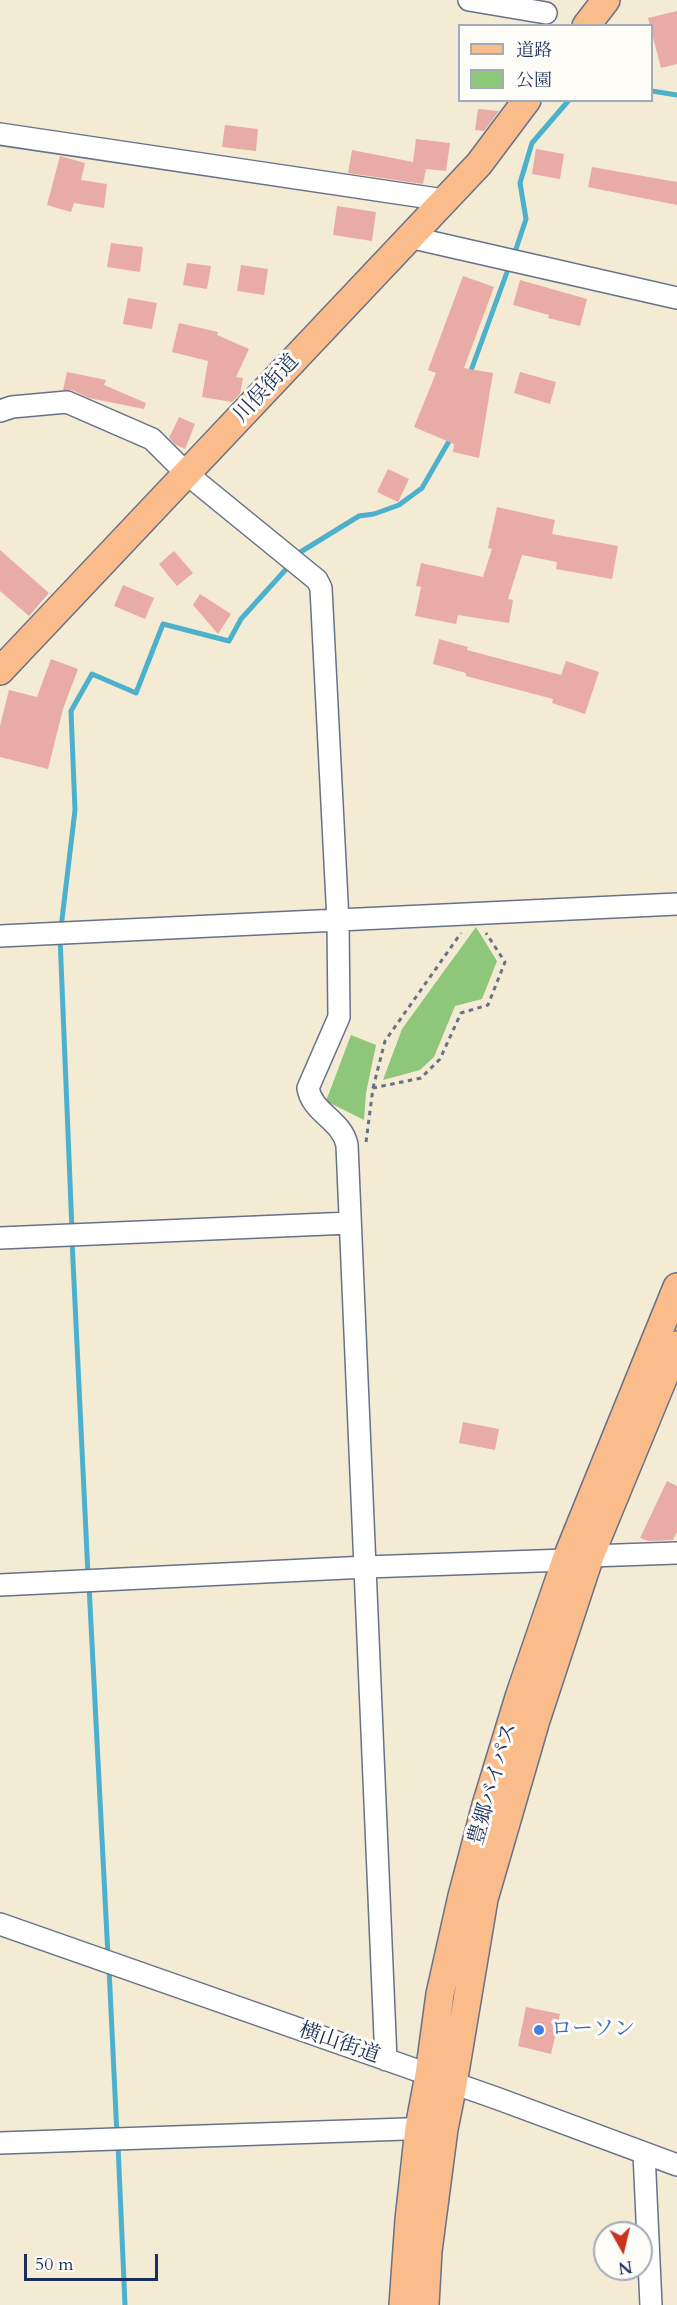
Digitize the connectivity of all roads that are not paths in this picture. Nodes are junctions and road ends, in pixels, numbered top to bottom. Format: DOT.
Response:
graph roads {
  1 [pos="470,0"];
  2 [pos="606,0"];
  3 [pos="546,13"];
  4 [pos="588,24"];
  5 [pos="526,102"];
  6 [pos="0,134"];
  7 [pos="444,200"];
  8 [pos="409,237"];
  9 [pos="677,298"];
  10 [pos="0,411"];
  11 [pos="186,474"];
  12 [pos="0,671"];
  13 [pos="677,904"];
  14 [pos="338,921"];
  15 [pos="0,936"];
  16 [pos="350,1223"];
  17 [pos="0,1238"];
  18 [pos="677,1287"];
  19 [pos="677,1345"];
  20 [pos="677,1552"];
  21 [pos="578,1558"];
  22 [pos="366,1567"];
  23 [pos="0,1585"];
  24 [pos="0,1924"];
  25 [pos="386,2060"];
  26 [pos="441,2080"];
  27 [pos="432,2128"];
  28 [pos="0,2143"];
  29 [pos="644,2153"];
  30 [pos="677,2165"];
  31 [pos="404,2305"];
  32 [pos="425,2305"];
  33 [pos="651,2305"];
  1 -- 3 [label="street"];
  2 -- 4 [label="main road"];
  5 -- 7 [label="main road, 川俣街道"];
  6 -- 7 [label="street"];
  7 -- 8 [label="main road, 川俣街道"];
  8 -- 9 [label="street"];
  8 -- 11 [label="main road, 川俣街道"];
  10 -- 11 [label="street"];
  11 -- 12 [label="main road, 川俣街道"];
  11 -- 14 [label="street"];
  13 -- 14 [label="street"];
  14 -- 15 [label="street"];
  14 -- 16 [label="street"];
  16 -- 17 [label="street"];
  16 -- 22 [label="street"];
  18 -- 21 [label="main road, 豊郷バイパス"];
  19 -- 21 [label="main road, 豊郷バイパス"];
  20 -- 21 [label="street"];
  21 -- 22 [label="street"];
  21 -- 26 [label="main road, 豊郷バイパス"];
  22 -- 23 [label="street"];
  22 -- 25 [label="street"];
  24 -- 25 [label="street, 横山街道"];
  25 -- 26 [label="street, 横山街道"];
  26 -- 27 [label="main road, 豊郷バイパス"];
  26 -- 29 [label="street, 横山街道"];
  27 -- 28 [label="street"];
  27 -- 31 [label="main road, 豊郷バイパス"];
  27 -- 32 [label="main road, 豊郷バイパス"];
  29 -- 30 [label="street, 横山街道"];
  29 -- 33 [label="street"];
}
